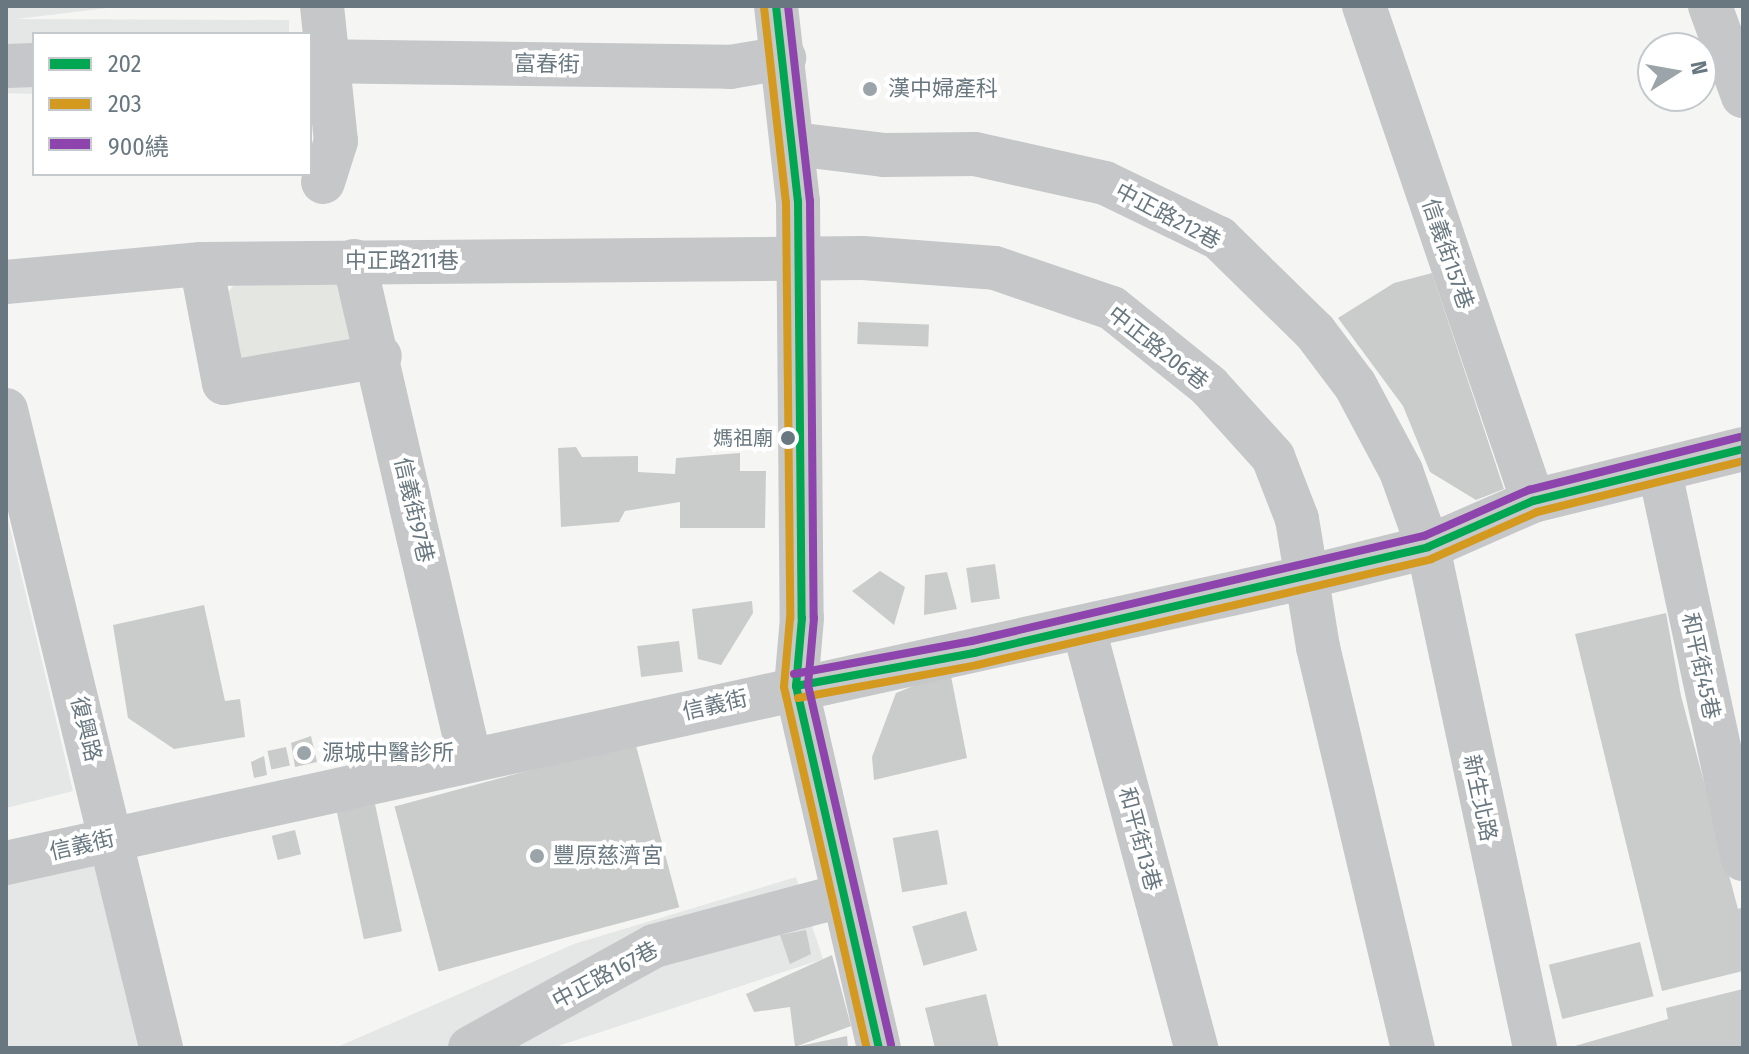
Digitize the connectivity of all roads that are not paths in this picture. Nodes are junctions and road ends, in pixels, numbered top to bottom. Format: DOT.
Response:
graph roads {
  1 [pos="322,6"];
  2 [pos="776,6"];
  3 [pos="1364,6"];
  4 [pos="1723,13"];
  5 [pos="784,58"];
  6 [pos="319,61"];
  7 [pos="32,65"];
  8 [pos="6,66"];
  9 [pos="1743,96"];
  10 [pos="794,144"];
  11 [pos="323,182"];
  12 [pos="798,260"];
  13 [pos="354,261"];
  14 [pos="201,264"];
  15 [pos="6,282"];
  16 [pos="380,356"];
  17 [pos="6,410"];
  18 [pos="1743,449"];
  19 [pos="1660,472"];
  20 [pos="1533,501"];
  21 [pos="1428,547"];
  22 [pos="1303,578"];
  23 [pos="1084,629"];
  24 [pos="796,686"];
  25 [pos="470,760"];
  26 [pos="113,838"];
  27 [pos="1743,859"];
  28 [pos="6,863"];
  29 [pos="841,896"];
  30 [pos="161,1048"];
  31 [pos="470,1048"];
  32 [pos="879,1048"];
  33 [pos="1196,1048"];
  34 [pos="1413,1048"];
  35 [pos="1535,1048"];
  1 -- 6 [label="street"];
  2 -- 5 [label="street"];
  3 -- 20 [label="street, 信義街157巷"];
  4 -- 9 [label="street"];
  5 -- 6 [label="street, 富春街"];
  5 -- 10 [label="street"];
  6 -- 11 [label="street"];
  7 -- 8 [label="street"];
  10 -- 12 [label="street"];
  10 -- 21 [label="street, 中正路212巷"];
  12 -- 13 [label="street, 中正路211巷"];
  12 -- 22 [label="street, 中正路206巷"];
  12 -- 24 [label="street"];
  13 -- 14 [label="street, 中正路211巷"];
  13 -- 16 [label="street, 信義街97巷"];
  14 -- 15 [label="street, 中正路211巷"];
  14 -- 16 [label="street"];
  16 -- 25 [label="street, 信義街97巷"];
  17 -- 26 [label="street, 復興路"];
  18 -- 19 [label="street, 信義街"];
  19 -- 20 [label="street, 信義街"];
  19 -- 27 [label="street, 和平街45巷"];
  20 -- 21 [label="street, 信義街"];
  21 -- 22 [label="street, 信義街"];
  21 -- 35 [label="street, 新生北路"];
  22 -- 23 [label="street, 信義街"];
  22 -- 34 [label="street"];
  23 -- 24 [label="street, 信義街"];
  23 -- 33 [label="street, 和平街13巷"];
  24 -- 25 [label="street, 信義街"];
  24 -- 29 [label="street"];
  25 -- 26 [label="street, 信義街"];
  26 -- 28 [label="street, 信義街"];
  26 -- 30 [label="street, 復興路"];
  29 -- 31 [label="street, 中正路167巷"];
  29 -- 32 [label="street"];
}
